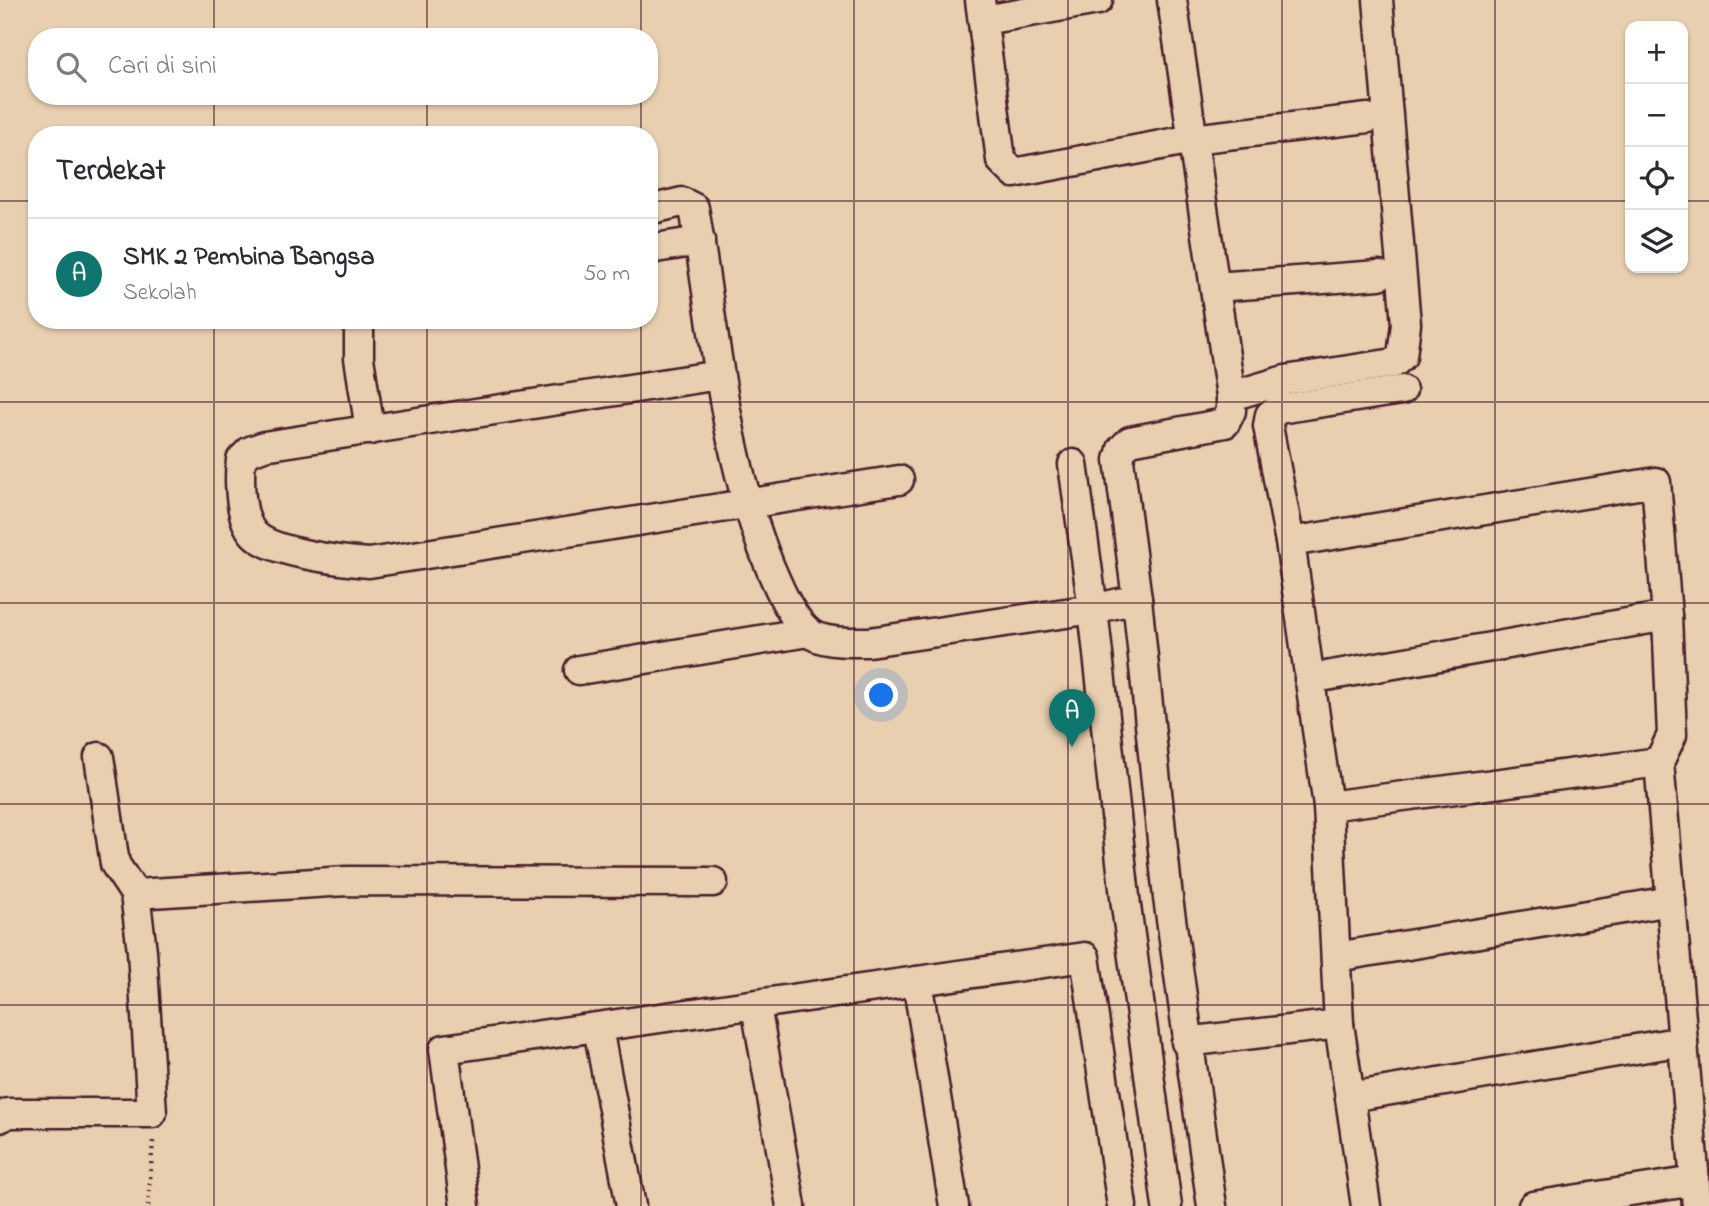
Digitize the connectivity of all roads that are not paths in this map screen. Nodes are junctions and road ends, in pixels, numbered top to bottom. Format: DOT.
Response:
graph roads {
  1 [pos="1098,0"];
  2 [pos="1172,0"];
  3 [pos="1378,0"];
  4 [pos="982,10"];
  5 [pos="1368,118"];
  6 [pos="1193,139"];
  7 [pos="658,208"];
  8 [pos="700,241"];
  9 [pos="658,248"];
  10 [pos="1379,275"];
  11 [pos="1215,287"];
  12 [pos="359,329"];
  13 [pos="719,376"];
  14 [pos="1402,390"];
  15 [pos="1231,396"];
  16 [pos="370,430"];
  17 [pos="1073,464"];
  18 [pos="899,480"];
  19 [pos="748,505"];
  20 [pos="1290,542"];
  21 [pos="1137,599"];
  22 [pos="1093,609"];
  23 [pos="1667,616"];
  24 [pos="808,632"];
  25 [pos="579,670"];
  26 [pos="1309,679"];
  27 [pos="99,757"];
  28 [pos="1658,762"];
  29 [pos="1328,806"];
  30 [pos="713,882"];
  31 [pos="135,894"];
  32 [pos="1168,898"];
  33 [pos="1671,901"];
  34 [pos="1126,905"];
  35 [pos="1336,957"];
  36 [pos="917,981"];
  37 [pos="756,1006"];
  38 [pos="1339,1024"];
  39 [pos="598,1028"];
  40 [pos="1683,1041"];
  41 [pos="1186,1042"];
  42 [pos="1350,1097"];
  43 [pos="0,1118"];
  44 [pos="1696,1193"];
  45 [pos="785,1205"];
  46 [pos="465,1206"];
  47 [pos="631,1206"];
  48 [pos="954,1206"];
  49 [pos="1122,1206"];
  50 [pos="1167,1206"];
  51 [pos="1212,1206"];
  52 [pos="1366,1206"];
  53 [pos="1533,1206"];
  1 -- 4 [label="street"];
  2 -- 6 [label="street"];
  3 -- 15 [label="street"];
  4 -- 6 [label="street"];
  5 -- 6 [label="street"];
  6 -- 11 [label="street"];
  7 -- 8 [label="street"];
  8 -- 9 [label="street"];
  8 -- 13 [label="street"];
  10 -- 11 [label="street"];
  11 -- 15 [label="street"];
  12 -- 16 [label="street"];
  13 -- 16 [label="street"];
  13 -- 19 [label="street"];
  14 -- 20 [label="street"];
  15 -- 21 [label="street"];
  16 -- 19 [label="street"];
  17 -- 22 [label="street"];
  18 -- 19 [label="street"];
  19 -- 24 [label="street"];
  20 -- 23 [label="street"];
  20 -- 26 [label="street"];
  21 -- 22 [label="street"];
  21 -- 32 [label="street"];
  22 -- 24 [label="street"];
  22 -- 34 [label="street"];
  23 -- 26 [label="street"];
  23 -- 28 [label="street"];
  24 -- 25 [label="street"];
  26 -- 29 [label="street"];
  27 -- 31 [label="street"];
  28 -- 29 [label="street"];
  28 -- 33 [label="street"];
  29 -- 35 [label="street"];
  30 -- 31 [label="street"];
  31 -- 43 [label="street"];
  32 -- 34 [label="street"];
  32 -- 41 [label="street"];
  33 -- 35 [label="street"];
  33 -- 40 [label="street"];
  34 -- 50 [label="street"];
  35 -- 38 [label="street"];
  36 -- 37 [label="street"];
  36 -- 48 [label="street"];
  36 -- 49 [label="street"];
  37 -- 39 [label="street"];
  37 -- 45 [label="street"];
  38 -- 41 [label="street"];
  38 -- 42 [label="street"];
  39 -- 46 [label="street"];
  39 -- 47 [label="street"];
  40 -- 42 [label="street"];
  40 -- 44 [label="street"];
  41 -- 51 [label="street"];
  42 -- 52 [label="street"];
  44 -- 53 [label="street"];
}
